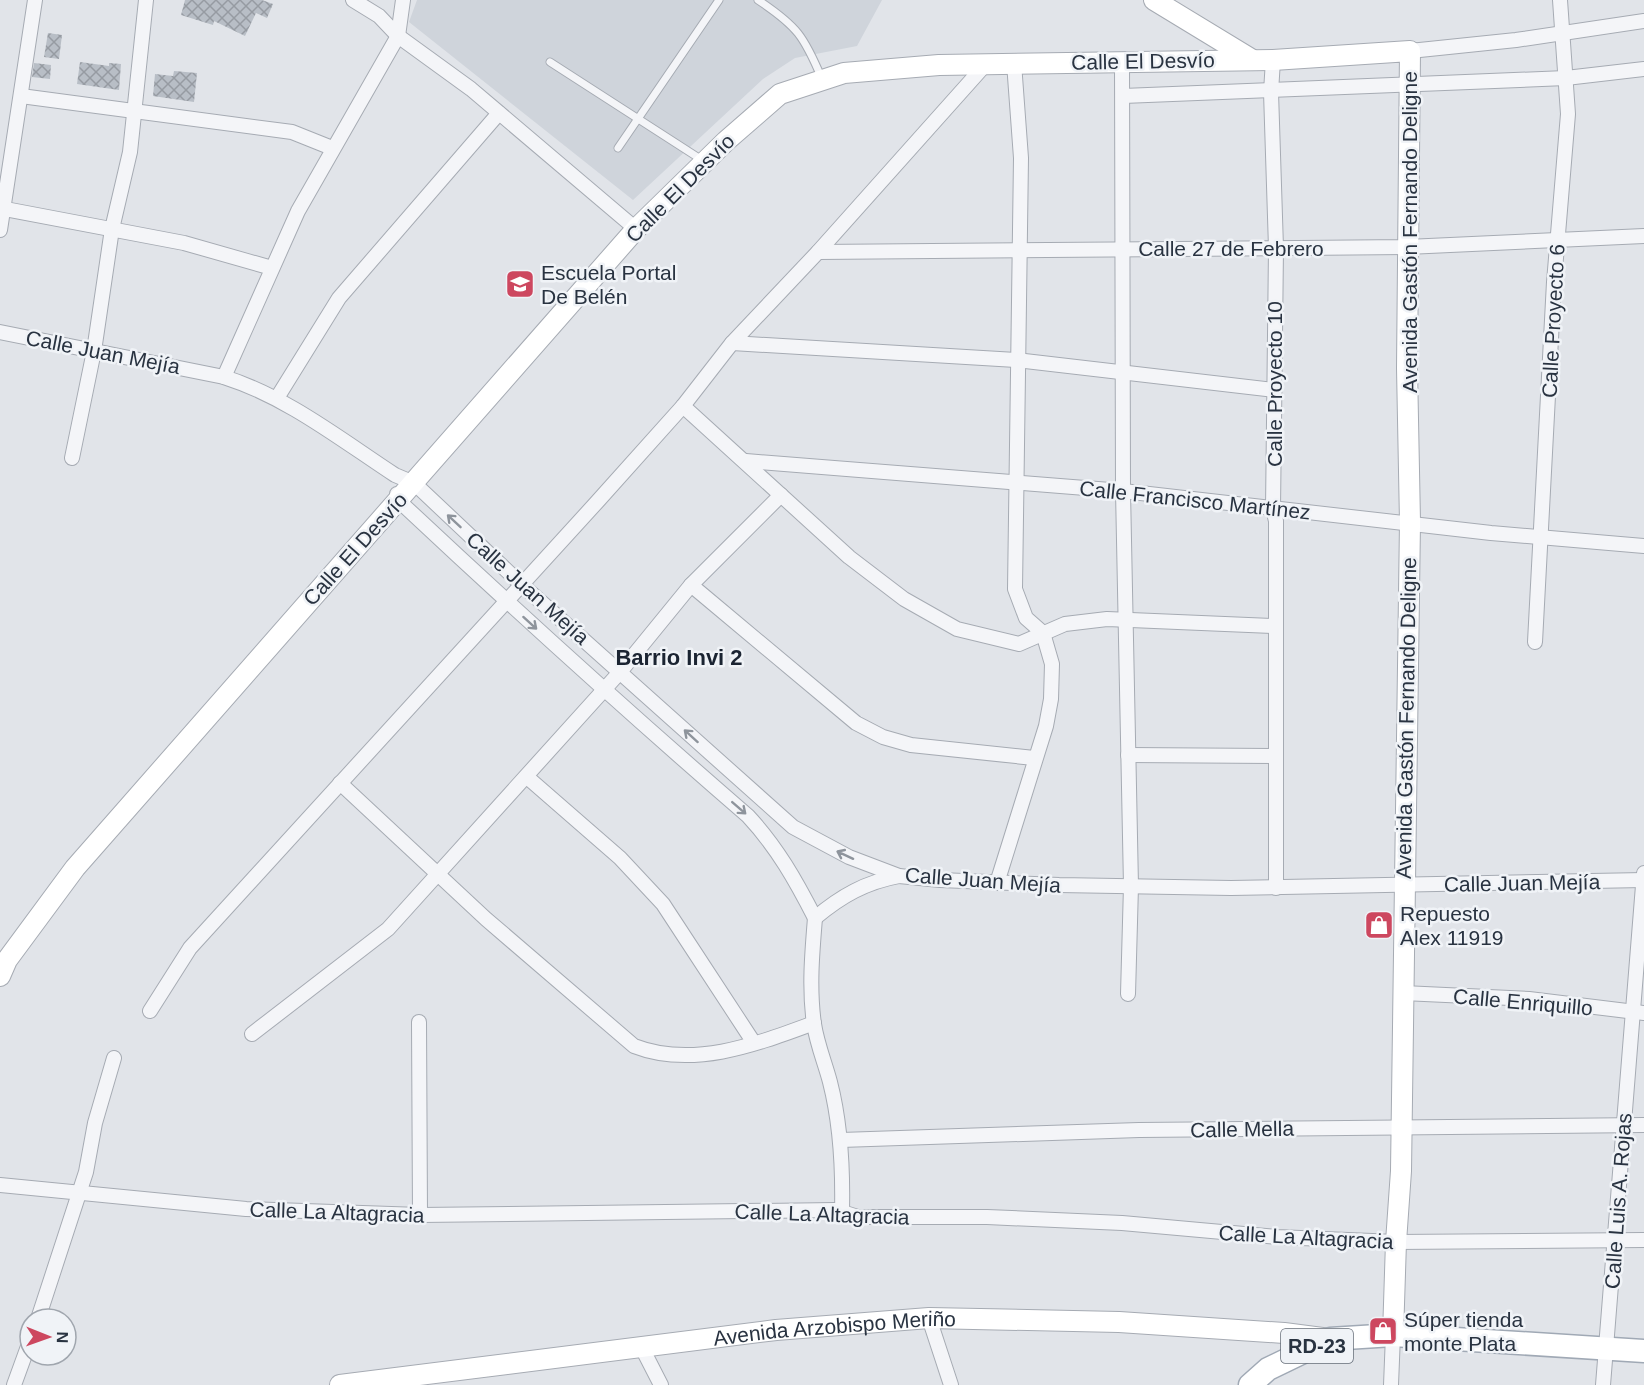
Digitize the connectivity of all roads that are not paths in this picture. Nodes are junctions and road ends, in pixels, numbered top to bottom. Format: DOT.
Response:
graph roads {
  1 [pos="35,0"];
  2 [pos="146,0"];
  3 [pos="353,0"];
  4 [pos="403,0"];
  5 [pos="719,0"];
  6 [pos="758,0"];
  7 [pos="1154,0"];
  8 [pos="1560,0"];
  9 [pos="1644,21"];
  10 [pos="1564,33"];
  11 [pos="398,36"];
  12 [pos="1410,51"];
  13 [pos="1251,59"];
  14 [pos="1273,60"];
  15 [pos="1122,61"];
  16 [pos="550,62"];
  17 [pos="1014,63"];
  18 [pos="985,65"];
  19 [pos="1644,69"];
  20 [pos="1566,78"];
  21 [pos="823,80"];
  22 [pos="1409,83"];
  23 [pos="1271,92"];
  24 [pos="21,96"];
  25 [pos="1123,96"];
  26 [pos="133,111"];
  27 [pos="500,113"];
  28 [pos="638,119"];
  29 [pos="332,148"];
  30 [pos="618,148"];
  31 [pos="704,162"];
  32 [pos="2,208"];
  33 [pos="0,230"];
  34 [pos="112,230"];
  35 [pos="636,230"];
  36 [pos="1644,236"];
  37 [pos="1557,240"];
  38 [pos="1407,247"];
  39 [pos="1276,248"];
  40 [pos="1124,249"];
  41 [pos="1019,251"];
  42 [pos="818,252"];
  43 [pos="272,268"];
  44 [pos="0,332"];
  45 [pos="732,344"];
  46 [pos="94,351"];
  47 [pos="1016,360"];
  48 [pos="1123,370"];
  49 [pos="224,377"];
  50 [pos="1274,390"];
  51 [pos="277,398"];
  52 [pos="683,406"];
  53 [pos="72,458"];
  54 [pos="746,461"];
  55 [pos="394,475"];
  56 [pos="1015,482"];
  57 [pos="414,483"];
  58 [pos="1123,491"];
  59 [pos="781,495"];
  60 [pos="397,499"];
  61 [pos="1274,509"];
  62 [pos="1410,522"];
  63 [pos="1541,538"];
  64 [pos="1644,546"];
  65 [pos="521,584"];
  66 [pos="692,585"];
  67 [pos="505,601"];
  68 [pos="1126,619"];
  69 [pos="1274,626"];
  70 [pos="1043,633"];
  71 [pos="1535,642"];
  72 [pos="620,672"];
  73 [pos="603,690"];
  74 [pos="1128,755"];
  75 [pos="1275,756"];
  76 [pos="1034,758"];
  77 [pos="526,777"];
  78 [pos="340,783"];
  79 [pos="438,873"];
  80 [pos="1644,873"];
  81 [pos="899,876"];
  82 [pos="1644,880"];
  83 [pos="997,883"];
  84 [pos="1131,886"];
  85 [pos="1403,886"];
  86 [pos="1276,888"];
  87 [pos="815,918"];
  88 [pos="0,976"];
  89 [pos="1403,993"];
  90 [pos="1128,994"];
  91 [pos="150,1011"];
  92 [pos="1638,1014"];
  93 [pos="419,1022"];
  94 [pos="814,1023"];
  95 [pos="252,1034"];
  96 [pos="754,1043"];
  97 [pos="114,1058"];
  98 [pos="1624,1125"];
  99 [pos="1644,1125"];
  100 [pos="1401,1127"];
  101 [pos="841,1140"];
  102 [pos="0,1185"];
  103 [pos="79,1193"];
  104 [pos="842,1210"];
  105 [pos="420,1215"];
  106 [pos="1616,1240"];
  107 [pos="1644,1240"];
  108 [pos="1396,1242"];
  109 [pos="42,1307"];
  110 [pos="929,1318"];
  111 [pos="1393,1335"];
  112 [pos="1330,1339"];
  113 [pos="641,1346"];
  114 [pos="1607,1348"];
  115 [pos="1644,1350"];
  116 [pos="21,1367"];
  117 [pos="14,1385"];
  118 [pos="340,1385"];
  119 [pos="661,1385"];
  120 [pos="951,1385"];
  121 [pos="1250,1385"];
  122 [pos="1391,1385"];
  123 [pos="1603,1385"];
  1 -- 24 [label="street"];
  2 -- 26 [label="street"];
  3 -- 11 [label="street"];
  4 -- 11 [label="street"];
  5 -- 28 [label="lane"];
  6 -- 21 [label="lane"];
  7 -- 13 [label="street"];
  8 -- 10 [label="street, Calle Proyecto 6"];
  9 -- 10 [label="street, Calle El Desvío"];
  10 -- 12 [label="street, Calle El Desvío"];
  10 -- 20 [label="street, Calle Proyecto 6"];
  11 -- 27 [label="street"];
  11 -- 29 [label="street"];
  12 -- 14 [label="street, Calle El Desvío"];
  12 -- 22 [label="street, Avenida Gastón Fernando Deligne"];
  13 -- 14 [label="street, Calle El Desvío"];
  13 -- 15 [label="street, Calle El Desvío"];
  14 -- 23 [label="street, Calle Proyecto 10"];
  15 -- 17 [label="street, Calle El Desvío"];
  15 -- 25 [label="street"];
  16 -- 28 [label="lane"];
  17 -- 18 [label="street, Calle El Desvío"];
  17 -- 41 [label="street"];
  18 -- 21 [label="street, Calle El Desvío"];
  18 -- 42 [label="street"];
  19 -- 20 [label="street"];
  20 -- 22 [label="street"];
  20 -- 37 [label="street, Calle Proyecto 6"];
  21 -- 31 [label="street, Calle El Desvío"];
  22 -- 23 [label="street"];
  22 -- 38 [label="street, Avenida Gastón Fernando Deligne"];
  23 -- 25 [label="street"];
  23 -- 39 [label="street, Calle Proyecto 10"];
  24 -- 26 [label="street"];
  24 -- 32 [label="street"];
  25 -- 40 [label="street"];
  26 -- 29 [label="street"];
  26 -- 34 [label="street"];
  27 -- 35 [label="street"];
  27 -- 51 [label="street"];
  28 -- 30 [label="lane"];
  28 -- 31 [label="lane"];
  29 -- 43 [label="street"];
  31 -- 35 [label="street, Calle El Desvío"];
  32 -- 33 [label="street"];
  32 -- 34 [label="street"];
  34 -- 43 [label="street"];
  34 -- 46 [label="street"];
  35 -- 57 [label="street, Calle El Desvío"];
  36 -- 37 [label="street, Calle 27 de Febrero"];
  37 -- 38 [label="street, Calle 27 de Febrero"];
  37 -- 63 [label="street, Calle Proyecto 6"];
  38 -- 39 [label="street, Calle 27 de Febrero"];
  38 -- 62 [label="street, Avenida Gastón Fernando Deligne"];
  39 -- 40 [label="street, Calle 27 de Febrero"];
  39 -- 50 [label="street, Calle Proyecto 10"];
  40 -- 41 [label="street, Calle 27 de Febrero"];
  40 -- 48 [label="street"];
  41 -- 42 [label="street, Calle 27 de Febrero"];
  41 -- 47 [label="street"];
  42 -- 45 [label="street"];
  43 -- 49 [label="street"];
  44 -- 46 [label="street, Calle Juan Mejía"];
  45 -- 47 [label="street"];
  45 -- 52 [label="street"];
  46 -- 49 [label="street, Calle Juan Mejía"];
  46 -- 53 [label="street"];
  47 -- 48 [label="street"];
  47 -- 56 [label="street"];
  48 -- 50 [label="street"];
  48 -- 58 [label="street"];
  49 -- 51 [label="street, Calle Juan Mejía"];
  50 -- 61 [label="street, Calle Proyecto 10"];
  51 -- 55 [label="street, Calle Juan Mejía"];
  52 -- 54 [label="street"];
  52 -- 65 [label="street"];
  54 -- 56 [label="street, Calle Francisco Martínez"];
  54 -- 59 [label="street"];
  55 -- 57 [label="street, Calle Juan Mejía"];
  55 -- 60 [label="street"];
  56 -- 58 [label="street, Calle Francisco Martínez"];
  56 -- 70 [label="street"];
  57 -- 60 [label="street, Calle El Desvío"];
  65 -- 57 [label="street, Calle Juan Mejía, one-way"];
  58 -- 61 [label="street, Calle Francisco Martínez"];
  58 -- 68 [label="street"];
  59 -- 66 [label="street"];
  59 -- 70 [label="street"];
  60 -- 67 [label="street, Calle Juan Mejía"];
  60 -- 88 [label="street, Calle El Desvío"];
  61 -- 62 [label="street, Calle Francisco Martínez"];
  61 -- 69 [label="street, Calle Proyecto 10"];
  62 -- 63 [label="street, Calle Francisco Martínez"];
  62 -- 85 [label="street, Avenida Gastón Fernando Deligne"];
  63 -- 64 [label="street, Calle Francisco Martínez"];
  63 -- 71 [label="street, Calle Proyecto 6"];
  65 -- 67 [label="street"];
  65 -- 72 [label="street, Calle Juan Mejía"];
  66 -- 72 [label="street"];
  66 -- 76 [label="street"];
  67 -- 73 [label="street, Calle Juan Mejía, one-way"];
  67 -- 78 [label="street"];
  68 -- 69 [label="street"];
  68 -- 70 [label="street"];
  68 -- 74 [label="street"];
  69 -- 75 [label="street, Calle Proyecto 10"];
  70 -- 76 [label="street"];
  72 -- 73 [label="street"];
  81 -- 72 [label="street, Calle Juan Mejía, one-way"];
  73 -- 77 [label="street"];
  73 -- 87 [label="street, Calle Juan Mejía, one-way"];
  74 -- 75 [label="street"];
  74 -- 84 [label="street"];
  75 -- 86 [label="street, Calle Proyecto 10"];
  76 -- 83 [label="street"];
  77 -- 79 [label="street"];
  77 -- 96 [label="street"];
  78 -- 79 [label="street"];
  78 -- 91 [label="street"];
  79 -- 95 [label="street"];
  79 -- 96 [label="street"];
  80 -- 82 [label="street, Calle Luis A. Rojas"];
  81 -- 83 [label="street, Calle Juan Mejía"];
  81 -- 87 [label="street"];
  82 -- 85 [label="street, Calle Juan Mejía"];
  82 -- 92 [label="street, Calle Luis A. Rojas"];
  83 -- 84 [label="street, Calle Juan Mejía"];
  84 -- 86 [label="street, Calle Juan Mejía"];
  84 -- 90 [label="street"];
  85 -- 86 [label="street, Calle Juan Mejía"];
  85 -- 89 [label="street, Avenida Gastón Fernando Deligne"];
  87 -- 94 [label="street"];
  89 -- 92 [label="street, Calle Enriquillo"];
  89 -- 100 [label="street, Avenida Gastón Fernando Deligne"];
  92 -- 98 [label="street, Calle Luis A. Rojas"];
  93 -- 105 [label="street"];
  94 -- 96 [label="street"];
  94 -- 101 [label="street"];
  97 -- 103 [label="street"];
  98 -- 99 [label="street, Calle Mella"];
  98 -- 100 [label="street, Calle Mella"];
  98 -- 106 [label="street, Calle Luis A. Rojas"];
  100 -- 101 [label="street, Calle Mella"];
  100 -- 108 [label="street, Avenida Gastón Fernando Deligne"];
  101 -- 104 [label="street"];
  102 -- 103 [label="street, Calle La Altagracia"];
  103 -- 105 [label="street, Calle La Altagracia"];
  103 -- 109 [label="street"];
  104 -- 105 [label="street, Calle La Altagracia"];
  104 -- 108 [label="street, Calle La Altagracia"];
  106 -- 107 [label="street, Calle La Altagracia"];
  106 -- 108 [label="street, Calle La Altagracia"];
  106 -- 114 [label="street, Calle Luis A. Rojas"];
  108 -- 111 [label="street, Avenida Gastón Fernando Deligne"];
  110 -- 112 [label="street, Avenida Arzobispo Meriño"];
  110 -- 113 [label="street, Avenida Arzobispo Meriño"];
  110 -- 120 [label="street"];
  111 -- 112 [label="main road, RD-23"];
  111 -- 114 [label="main road, RD-23"];
  111 -- 122 [label="street, Avenida Gastón Fernando Deligne"];
  112 -- 121 [label="main road, RD-23"];
  113 -- 118 [label="street, Avenida Arzobispo Meriño"];
  113 -- 119 [label="street"];
  114 -- 115 [label="main road, RD-23"];
  114 -- 123 [label="street, Calle Luis A. Rojas"];
  116 -- 117 [label="street"];
}
